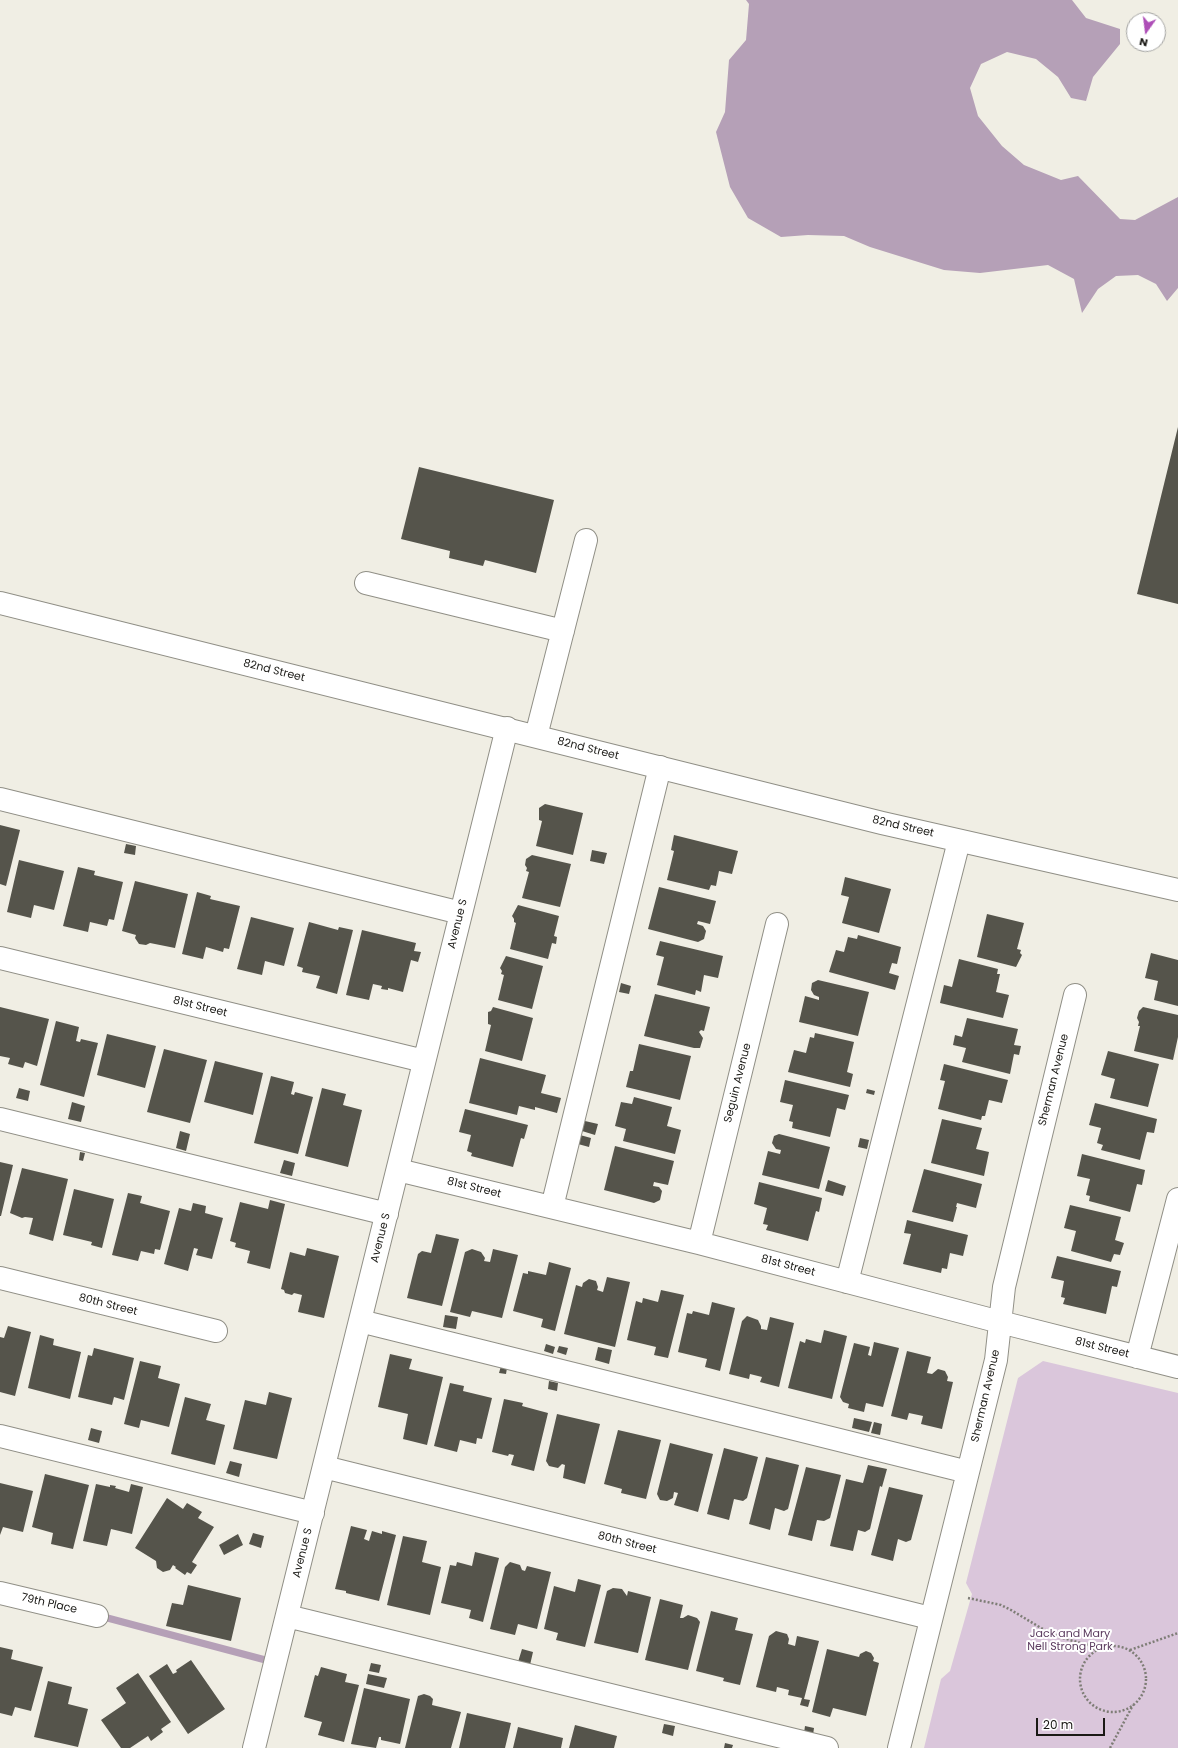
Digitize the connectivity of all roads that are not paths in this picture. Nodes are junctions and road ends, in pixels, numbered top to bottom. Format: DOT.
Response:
graph roads {
  1 [pos="586,540"];
  2 [pos="366,583"];
  3 [pos="0,603"];
  4 [pos="563,631"];
  5 [pos="507,728"];
  6 [pos="536,736"];
  7 [pos="660,767"];
  8 [pos="0,799"];
  9 [pos="959,841"];
  10 [pos="1178,890"];
  11 [pos="461,913"];
  12 [pos="777,924"];
  13 [pos="0,958"];
  14 [pos="1075,995"];
  15 [pos="424,1061"];
  16 [pos="0,1118"];
  17 [pos="398,1170"];
  18 [pos="1178,1199"];
  19 [pos="552,1207"];
  20 [pos="387,1214"];
  21 [pos="699,1242"];
  22 [pos="0,1278"];
  23 [pos="847,1282"];
  24 [pos="360,1321"];
  25 [pos="1000,1322"];
  26 [pos="216,1331"];
  27 [pos="1138,1357"];
  28 [pos="1178,1367"];
  29 [pos="0,1436"];
  30 [pos="324,1468"];
  31 [pos="968,1472"];
  32 [pos="313,1513"];
  33 [pos="0,1593"];
  34 [pos="97,1616"];
  35 [pos="287,1616"];
  36 [pos="930,1618"];
  37 [pos="254,1748"];
  38 [pos="827,1748"];
  39 [pos="899,1748"];
  1 -- 4 [label="street"];
  2 -- 4 [label="street"];
  3 -- 5 [label="street, 82nd Street"];
  4 -- 6 [label="street"];
  5 -- 6 [label="street, 82nd Street"];
  5 -- 11 [label="street, Avenue S"];
  6 -- 7 [label="street, 82nd Street"];
  7 -- 9 [label="street, 82nd Street"];
  7 -- 19 [label="street"];
  8 -- 11 [label="street"];
  9 -- 10 [label="street, 82nd Street"];
  9 -- 23 [label="street"];
  11 -- 15 [label="street, Avenue S"];
  12 -- 21 [label="street, Seguin Avenue"];
  13 -- 15 [label="street, 81st Street"];
  14 -- 25 [label="street, Sherman Avenue"];
  15 -- 17 [label="street, Avenue S"];
  16 -- 20 [label="street"];
  17 -- 19 [label="street, 81st Street"];
  17 -- 20 [label="street, Avenue S"];
  18 -- 27 [label="street"];
  19 -- 21 [label="street, 81st Street"];
  20 -- 24 [label="street, Avenue S"];
  21 -- 23 [label="street, 81st Street"];
  22 -- 26 [label="street, 80th Street"];
  23 -- 25 [label="street, 81st Street"];
  24 -- 30 [label="street, Avenue S"];
  24 -- 31 [label="street"];
  25 -- 27 [label="street, 81st Street"];
  25 -- 31 [label="street, Sherman Avenue"];
  27 -- 28 [label="street, 81st Street"];
  29 -- 32 [label="street"];
  30 -- 32 [label="street, Avenue S"];
  30 -- 36 [label="street, 80th Street"];
  31 -- 36 [label="street, Sherman Avenue"];
  32 -- 35 [label="street, Avenue S"];
  33 -- 34 [label="street, 79th Place"];
  35 -- 37 [label="street, Avenue S"];
  35 -- 38 [label="street"];
  36 -- 39 [label="street, Sherman Avenue"];
}
